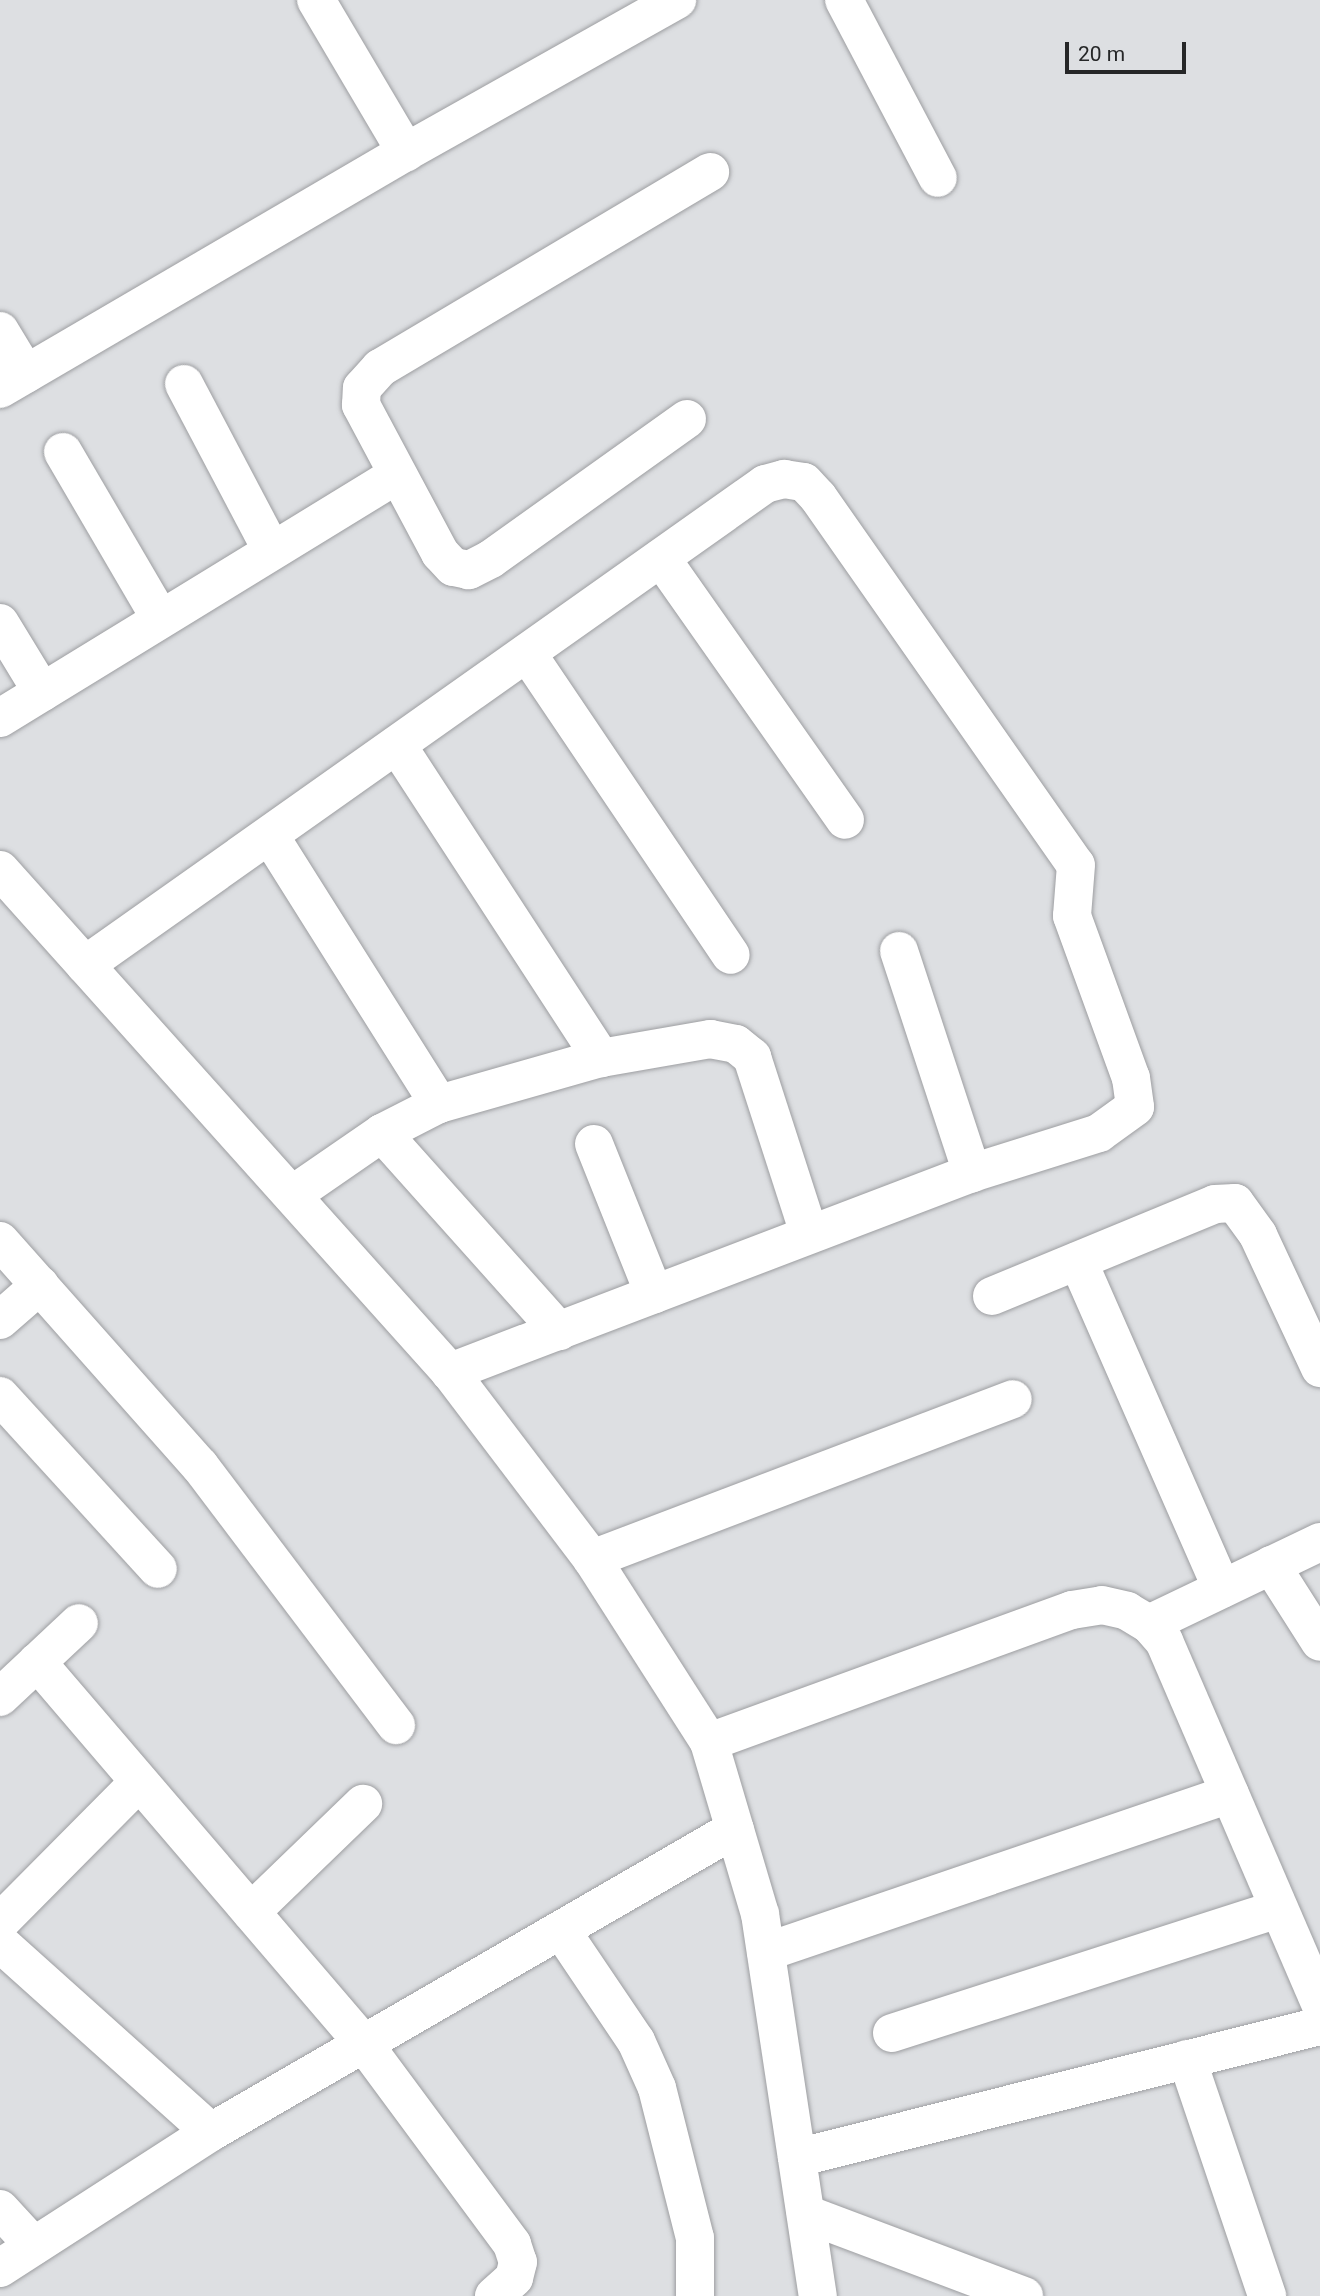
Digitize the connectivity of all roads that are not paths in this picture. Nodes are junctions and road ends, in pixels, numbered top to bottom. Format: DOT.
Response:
graph roads {
  1 [pos="316,0"];
  2 [pos="677,0"];
  3 [pos="844,0"];
  4 [pos="406,152"];
  5 [pos="710,172"];
  6 [pos="938,178"];
  7 [pos="0,331"];
  8 [pos="13,382"];
  9 [pos="184,384"];
  10 [pos="687,419"];
  11 [pos="63,452"];
  12 [pos="395,476"];
  13 [pos="271,549"];
  14 [pos="661,558"];
  15 [pos="160,618"];
  16 [pos="0,623"];
  17 [pos="527,653"];
  18 [pos="42,692"];
  19 [pos="0,718"];
  20 [pos="397,745"];
  21 [pos="845,820"];
  22 [pos="270,836"];
  23 [pos="0,870"];
  24 [pos="899,951"];
  25 [pos="731,955"];
  26 [pos="85,965"];
  27 [pos="601,1058"];
  28 [pos="439,1104"];
  29 [pos="382,1133"];
  30 [pos="594,1144"];
  31 [pos="972,1173"];
  32 [pos="292,1195"];
  33 [pos="809,1234"];
  34 [pos="0,1241"];
  35 [pos="1078,1261"];
  36 [pos="40,1285"];
  37 [pos="654,1294"];
  38 [pos="992,1296"];
  39 [pos="0,1320"];
  40 [pos="559,1331"];
  41 [pos="1320,1368"];
  42 [pos="450,1372"];
  43 [pos="0,1396"];
  44 [pos="1013,1399"];
  45 [pos="1320,1542"];
  46 [pos="592,1559"];
  47 [pos="1271,1565"];
  48 [pos="158,1569"];
  49 [pos="1222,1589"];
  50 [pos="79,1623"];
  51 [pos="1149,1624"];
  52 [pos="1320,1642"];
  53 [pos="37,1662"];
  54 [pos="0,1697"];
  55 [pos="396,1725"];
  56 [pos="709,1742"];
  57 [pos="139,1782"];
  58 [pos="1230,1794"];
  59 [pos="363,1804"];
  60 [pos="736,1829"];
  61 [pos="1279,1909"];
  62 [pos="251,1912"];
  63 [pos="0,1922"];
  64 [pos="561,1930"];
  65 [pos="0,1943"];
  66 [pos="766,1952"];
  67 [pos="1320,2004"];
  68 [pos="1320,2026"];
  69 [pos="892,2032"];
  70 [pos="364,2044"];
  71 [pos="1188,2059"];
  72 [pos="212,2132"];
  73 [pos="797,2158"];
  74 [pos="0,2209"];
  75 [pos="806,2214"];
  76 [pos="34,2246"];
  77 [pos="0,2268"];
  78 [pos="494,2296"];
  79 [pos="695,2296"];
  80 [pos="818,2296"];
  81 [pos="1024,2296"];
  82 [pos="1267,2296"];
  1 -- 4 [label="street"];
  2 -- 4 [label="street"];
  3 -- 6 [label="street"];
  4 -- 8 [label="street"];
  5 -- 12 [label="street"];
  7 -- 8 [label="street"];
  9 -- 13 [label="street"];
  10 -- 12 [label="street"];
  11 -- 15 [label="street"];
  12 -- 13 [label="street"];
  13 -- 15 [label="street"];
  14 -- 17 [label="street"];
  14 -- 21 [label="street"];
  14 -- 31 [label="street"];
  15 -- 18 [label="street"];
  16 -- 18 [label="street"];
  17 -- 20 [label="street"];
  17 -- 25 [label="street"];
  18 -- 19 [label="street"];
  20 -- 22 [label="street"];
  20 -- 27 [label="street"];
  22 -- 26 [label="street"];
  22 -- 28 [label="street"];
  23 -- 26 [label="street"];
  24 -- 31 [label="street"];
  26 -- 32 [label="street"];
  27 -- 28 [label="street"];
  27 -- 33 [label="street"];
  28 -- 29 [label="street"];
  29 -- 32 [label="street"];
  29 -- 40 [label="street"];
  30 -- 37 [label="street"];
  31 -- 33 [label="street"];
  32 -- 42 [label="street"];
  33 -- 37 [label="street"];
  34 -- 36 [label="street"];
  35 -- 38 [label="street"];
  35 -- 41 [label="street"];
  35 -- 49 [label="street"];
  36 -- 39 [label="street"];
  36 -- 55 [label="street"];
  37 -- 40 [label="street"];
  40 -- 42 [label="street"];
  42 -- 46 [label="street"];
  43 -- 48 [label="street"];
  44 -- 46 [label="street"];
  45 -- 47 [label="street"];
  46 -- 56 [label="street"];
  47 -- 49 [label="street"];
  47 -- 52 [label="street"];
  49 -- 51 [label="street"];
  50 -- 53 [label="street"];
  51 -- 56 [label="street"];
  51 -- 58 [label="street"];
  53 -- 54 [label="street"];
  53 -- 57 [label="street"];
  56 -- 60 [label="street"];
  57 -- 62 [label="street"];
  57 -- 63 [label="street"];
  58 -- 61 [label="street"];
  58 -- 66 [label="street"];
  59 -- 62 [label="street"];
  60 -- 64 [label="street"];
  60 -- 66 [label="street"];
  61 -- 67 [label="street"];
  61 -- 69 [label="street"];
  62 -- 70 [label="street"];
  64 -- 70 [label="street"];
  64 -- 79 [label="street"];
  65 -- 72 [label="street"];
  66 -- 73 [label="street"];
  68 -- 71 [label="street"];
  70 -- 72 [label="street"];
  70 -- 78 [label="street"];
  71 -- 73 [label="street"];
  71 -- 82 [label="street"];
  72 -- 76 [label="street"];
  73 -- 75 [label="street"];
  74 -- 76 [label="street"];
  75 -- 80 [label="street"];
  75 -- 81 [label="street"];
  76 -- 77 [label="street"];
}
